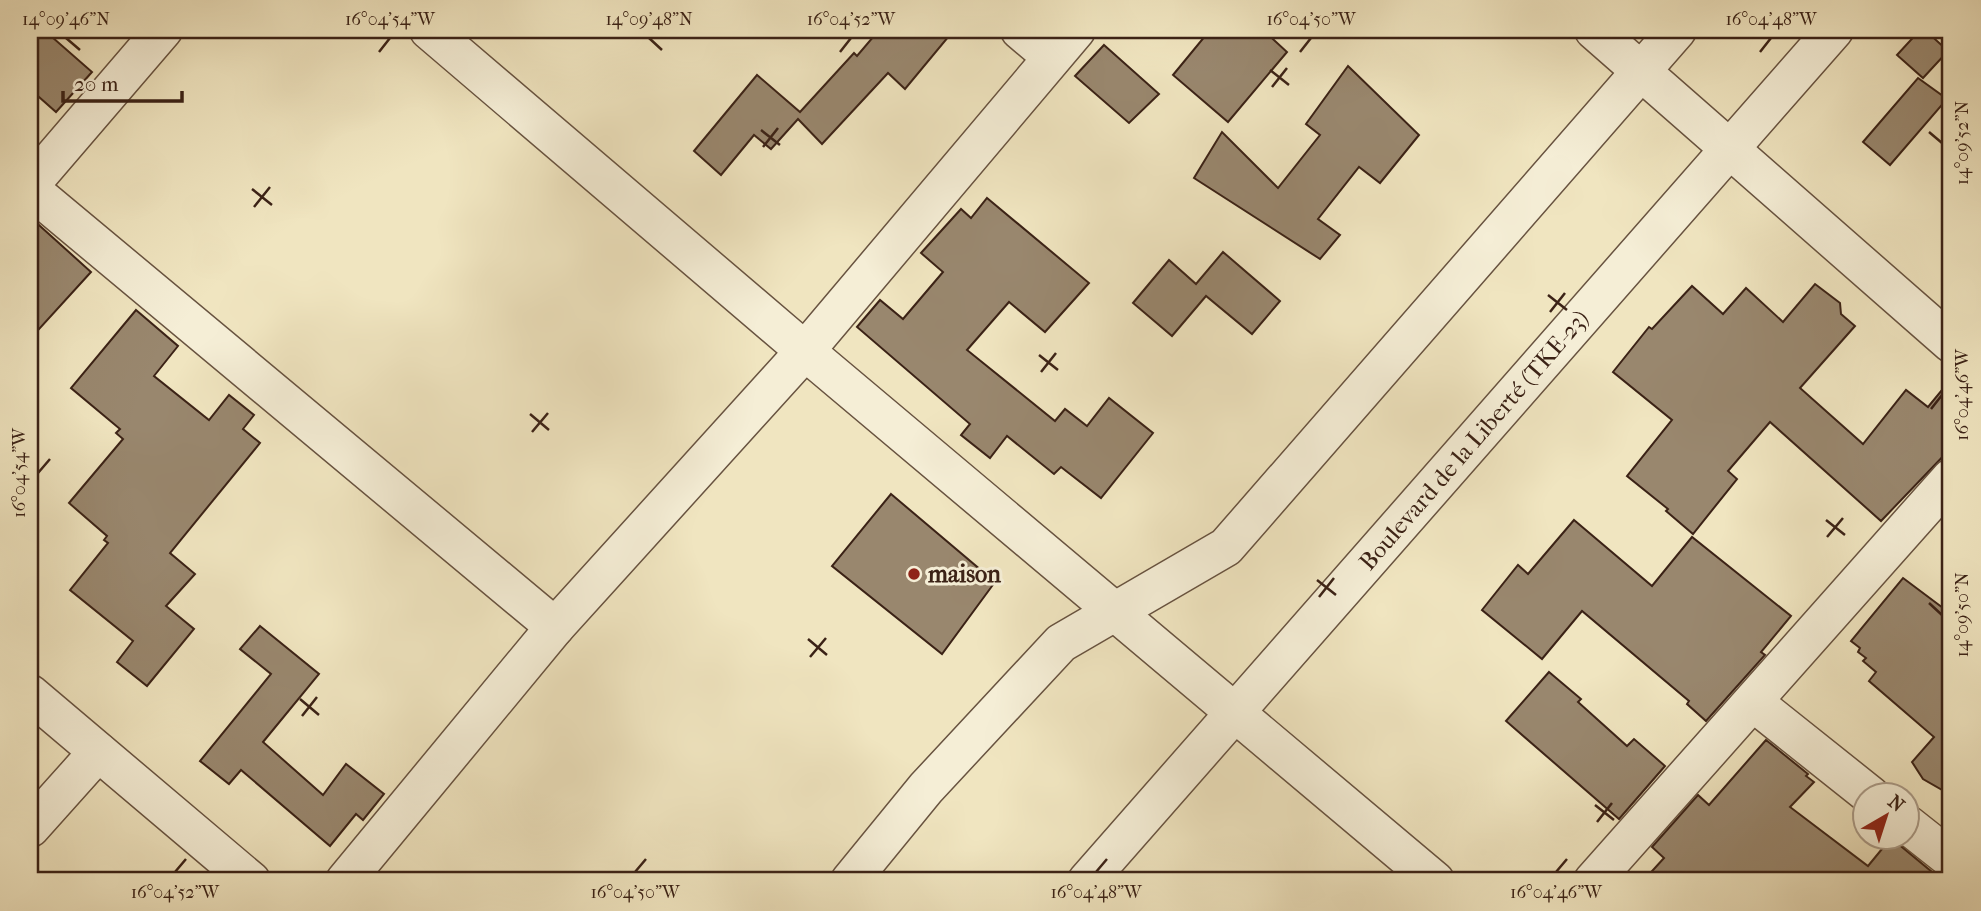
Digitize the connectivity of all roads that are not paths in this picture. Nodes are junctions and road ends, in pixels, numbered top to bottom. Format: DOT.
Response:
graph roads {
  1 [pos="163,30"];
  2 [pos="429,30"];
  3 [pos="1020,30"];
  4 [pos="1594,30"];
  5 [pos="1677,30"];
  6 [pos="1834,30"];
  7 [pos="1064,44"];
  8 [pos="1640,71"];
  9 [pos="1730,148"];
  10 [pos="30,187"];
  11 [pos="1951,342"];
  12 [pos="805,351"];
  13 [pos="1951,478"];
  14 [pos="1117,611"];
  15 [pos="555,627"];
  16 [pos="30,694"];
  17 [pos="1753,702"];
  18 [pos="1236,712"];
  19 [pos="98,752"];
  20 [pos="1853,782"];
  21 [pos="30,828"];
  22 [pos="1922,836"];
  23 [pos="1951,859"];
  24 [pos="251,881"];
  25 [pos="345,881"];
  26 [pos="850,881"];
  27 [pos="1087,881"];
  28 [pos="1435,881"];
  29 [pos="1593,881"];
  1 -- 10 [label="street"];
  2 -- 12 [label="street"];
  3 -- 7 [label="street"];
  4 -- 8 [label="street"];
  5 -- 8 [label="street"];
  6 -- 9 [label="street, Boulevard de la Liberté (TKE-23)"];
  7 -- 12 [label="street"];
  8 -- 9 [label="street"];
  8 -- 14 [label="street"];
  9 -- 11 [label="street"];
  9 -- 18 [label="street, Boulevard de la Liberté (TKE-23)"];
  10 -- 15 [label="street"];
  12 -- 14 [label="street"];
  12 -- 15 [label="street"];
  13 -- 17 [label="street"];
  14 -- 18 [label="street"];
  14 -- 26 [label="street"];
  15 -- 25 [label="street"];
  16 -- 19 [label="street"];
  17 -- 20 [label="street"];
  17 -- 29 [label="street"];
  18 -- 27 [label="street, Boulevard de la Liberté (TKE-23)"];
  18 -- 28 [label="street"];
  19 -- 21 [label="street"];
  19 -- 24 [label="street"];
  22 -- 23 [label="street"];
}
